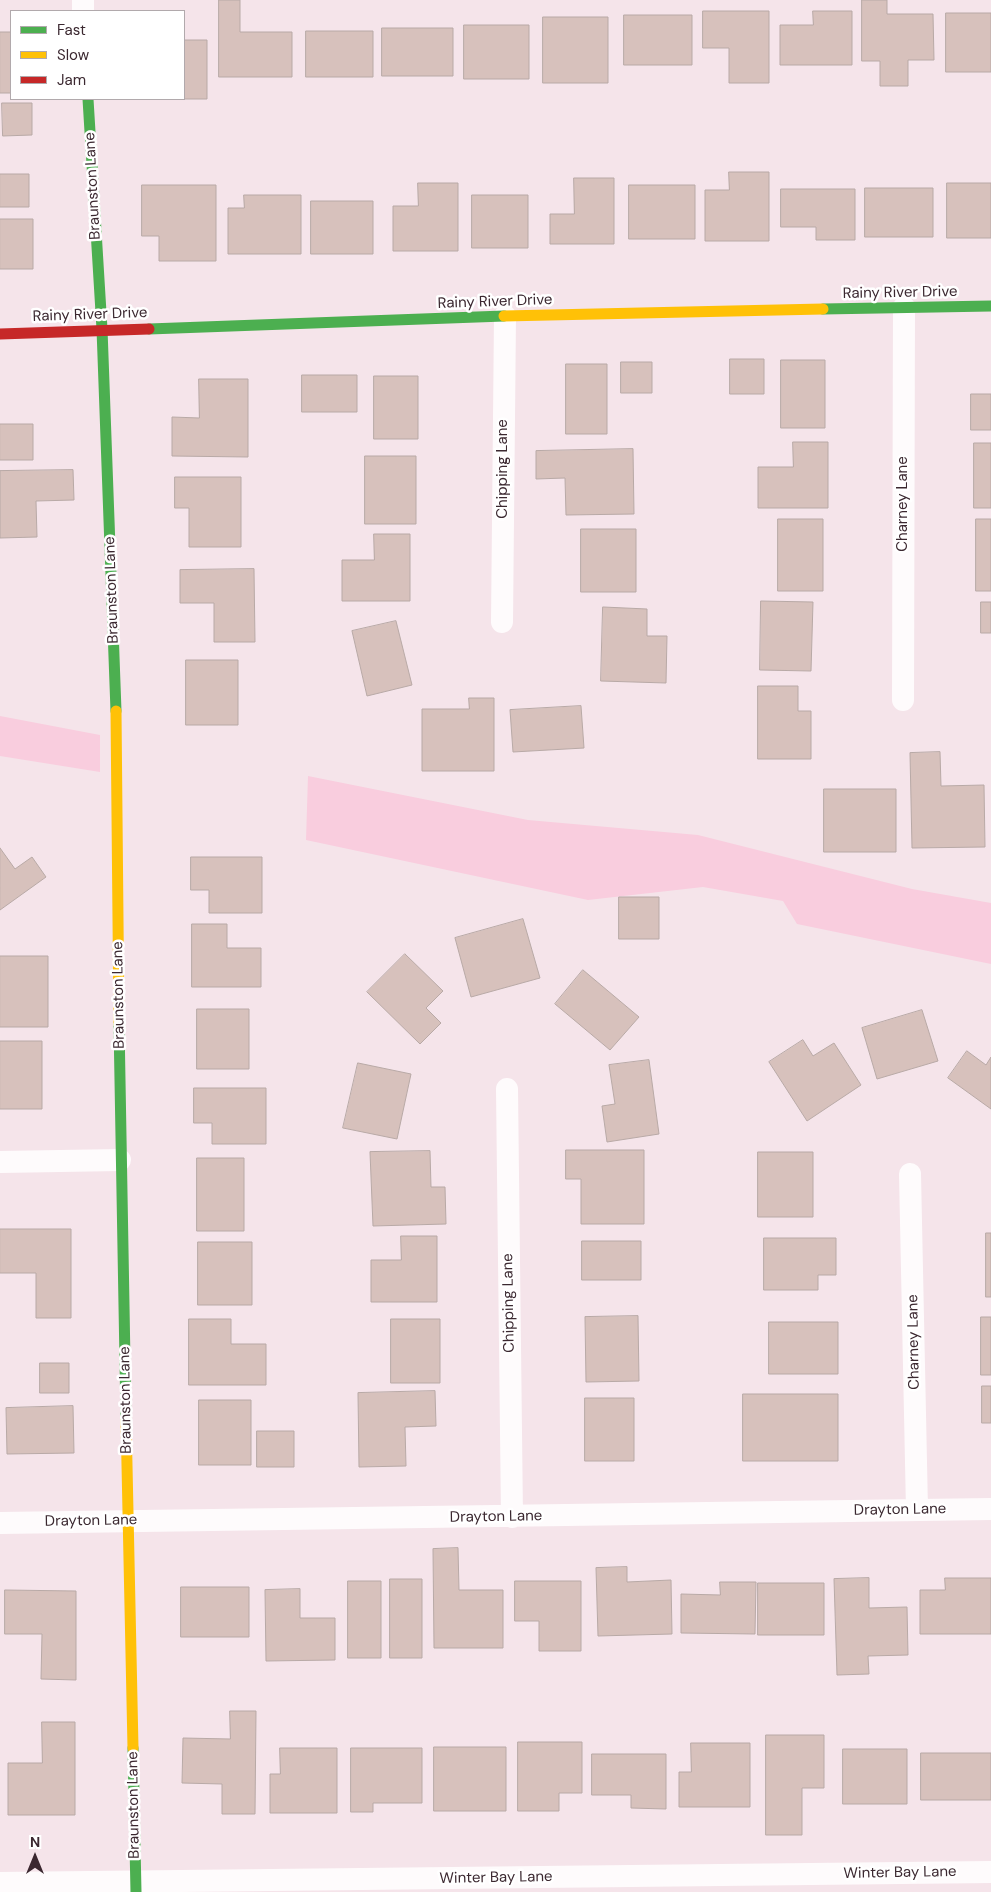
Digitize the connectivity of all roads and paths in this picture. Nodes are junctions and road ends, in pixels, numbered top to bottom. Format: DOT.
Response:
graph roads {
  1 [pos="88,100"];
  2 [pos="991,306"];
  3 [pos="904,307"];
  4 [pos="505,316"];
  5 [pos="102,329"];
  6 [pos="0,334"];
  7 [pos="502,622"];
  8 [pos="903,700"];
  9 [pos="507,1090"];
  10 [pos="120,1160"];
  11 [pos="0,1162"];
  12 [pos="910,1174"];
  13 [pos="991,1509"];
  14 [pos="917,1510"];
  15 [pos="512,1517"];
  16 [pos="128,1521"];
  17 [pos="0,1523"];
  18 [pos="991,1872"];
  19 [pos="0,1883"];
  20 [pos="136,1887"];
  1 -- 5 [label="street, Braunston Lane"];
  2 -- 3 [label="street, Rainy River Drive"];
  3 -- 4 [label="street, Rainy River Drive"];
  3 -- 8 [label="street, Charney Lane"];
  4 -- 5 [label="street, Rainy River Drive"];
  4 -- 7 [label="street, Chipping Lane"];
  5 -- 6 [label="street, Rainy River Drive"];
  5 -- 10 [label="street, Braunston Lane"];
  9 -- 15 [label="street, Chipping Lane"];
  10 -- 11 [label="street"];
  10 -- 16 [label="street, Braunston Lane"];
  12 -- 14 [label="street, Charney Lane"];
  13 -- 14 [label="street, Drayton Lane"];
  14 -- 15 [label="street, Drayton Lane"];
  15 -- 16 [label="street, Drayton Lane"];
  16 -- 17 [label="street, Drayton Lane"];
  16 -- 20 [label="street, Braunston Lane"];
  18 -- 20 [label="street, Winter Bay Lane"];
  19 -- 20 [label="street, Winter Bay Lane"];
}
